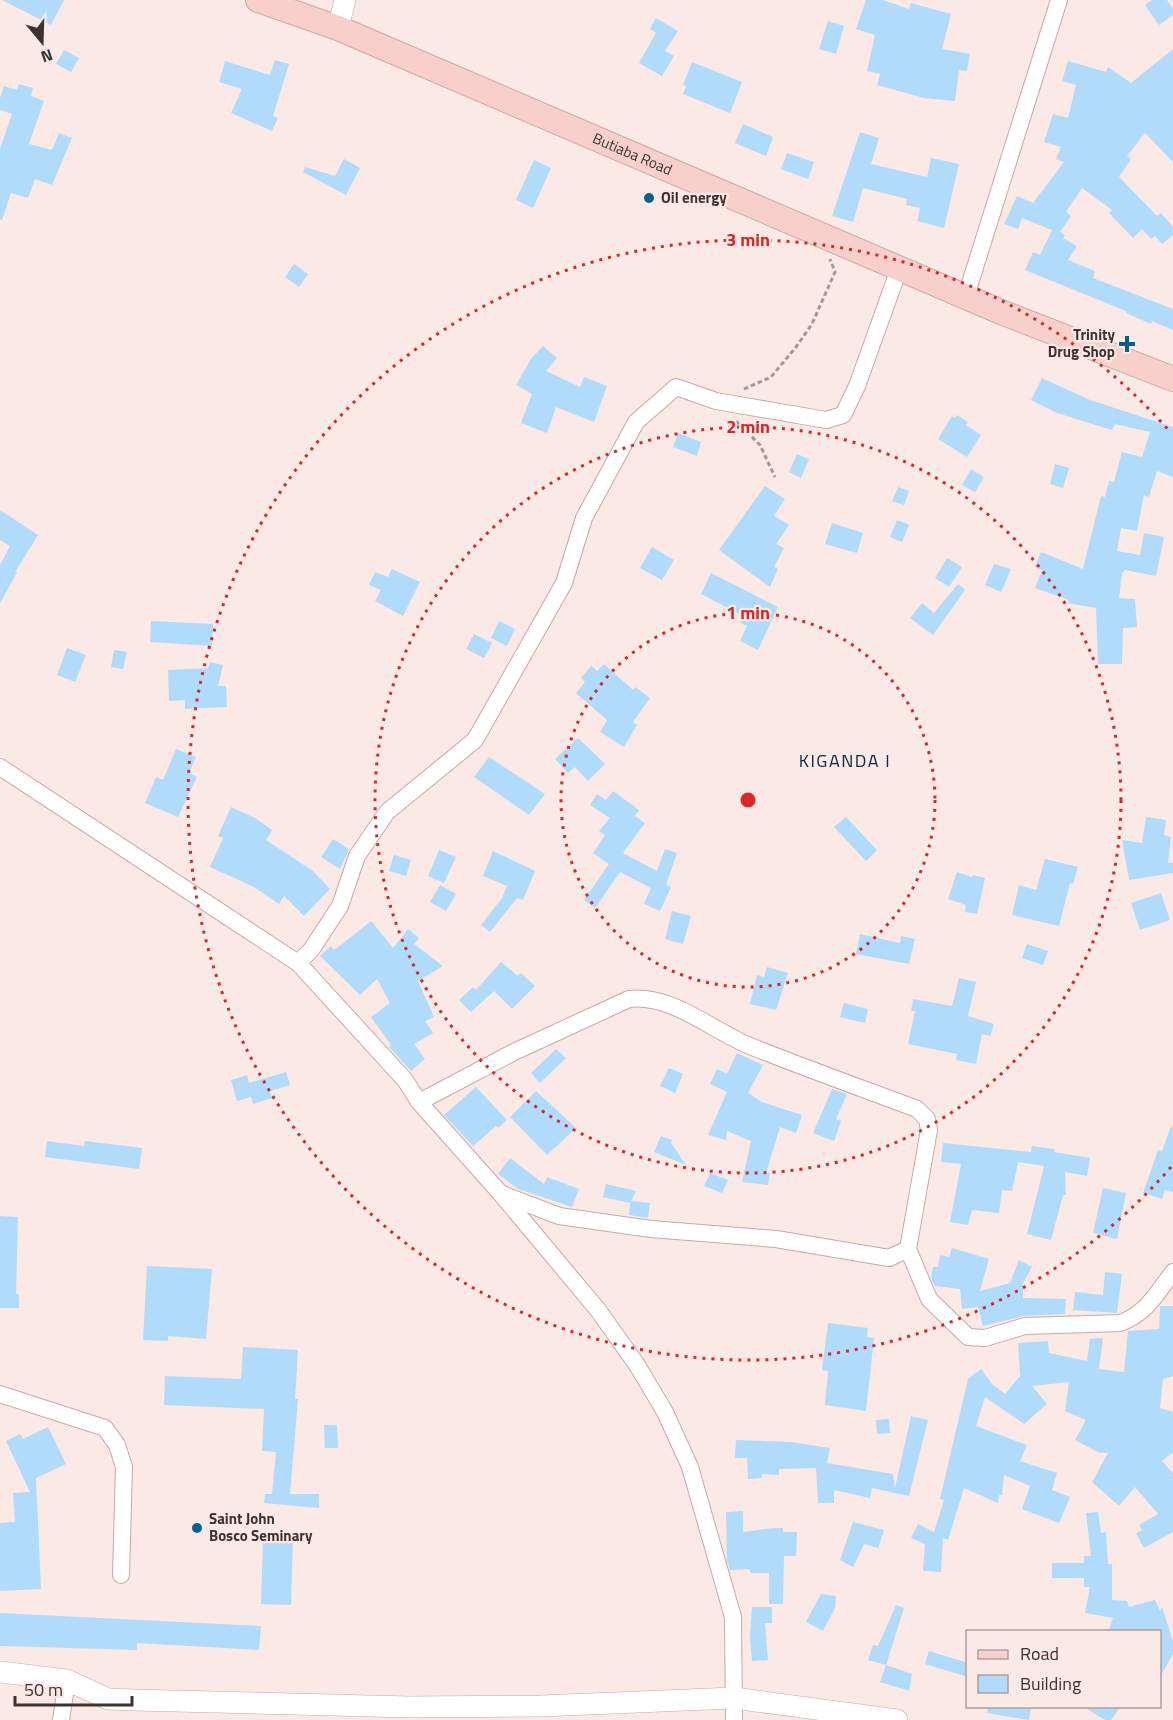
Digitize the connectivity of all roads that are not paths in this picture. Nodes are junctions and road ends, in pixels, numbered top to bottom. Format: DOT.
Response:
graph roads {
  1 [pos="258,0"];
  2 [pos="345,0"];
  3 [pos="1059,0"];
  4 [pos="338,28"];
  5 [pos="898,268"];
  6 [pos="966,296"];
  7 [pos="1173,379"];
  8 [pos="0,767"];
  9 [pos="298,963"];
  10 [pos="418,1102"];
  11 [pos="501,1194"];
  12 [pos="908,1249"];
  13 [pos="1173,1272"];
  14 [pos="0,1394"];
  15 [pos="121,1575"];
  16 [pos="0,1672"];
  17 [pos="67,1680"];
  18 [pos="734,1698"];
  19 [pos="61,1720"];
  20 [pos="734,1720"];
  21 [pos="897,1720"];
  1 -- 4 [label="main road, Butiaba Road"];
  2 -- 4 [label="street"];
  3 -- 6 [label="street"];
  4 -- 5 [label="main road, Butiaba Road"];
  5 -- 6 [label="main road, Butiaba Road"];
  5 -- 9 [label="street"];
  6 -- 7 [label="main road, Butiaba Road"];
  8 -- 9 [label="street"];
  9 -- 10 [label="street"];
  10 -- 11 [label="street"];
  10 -- 12 [label="street"];
  11 -- 12 [label="street"];
  11 -- 18 [label="street"];
  12 -- 13 [label="street"];
  14 -- 15 [label="street"];
  16 -- 17 [label="street"];
  17 -- 18 [label="street"];
  17 -- 19 [label="street"];
  18 -- 20 [label="street"];
  18 -- 21 [label="street"];
}
